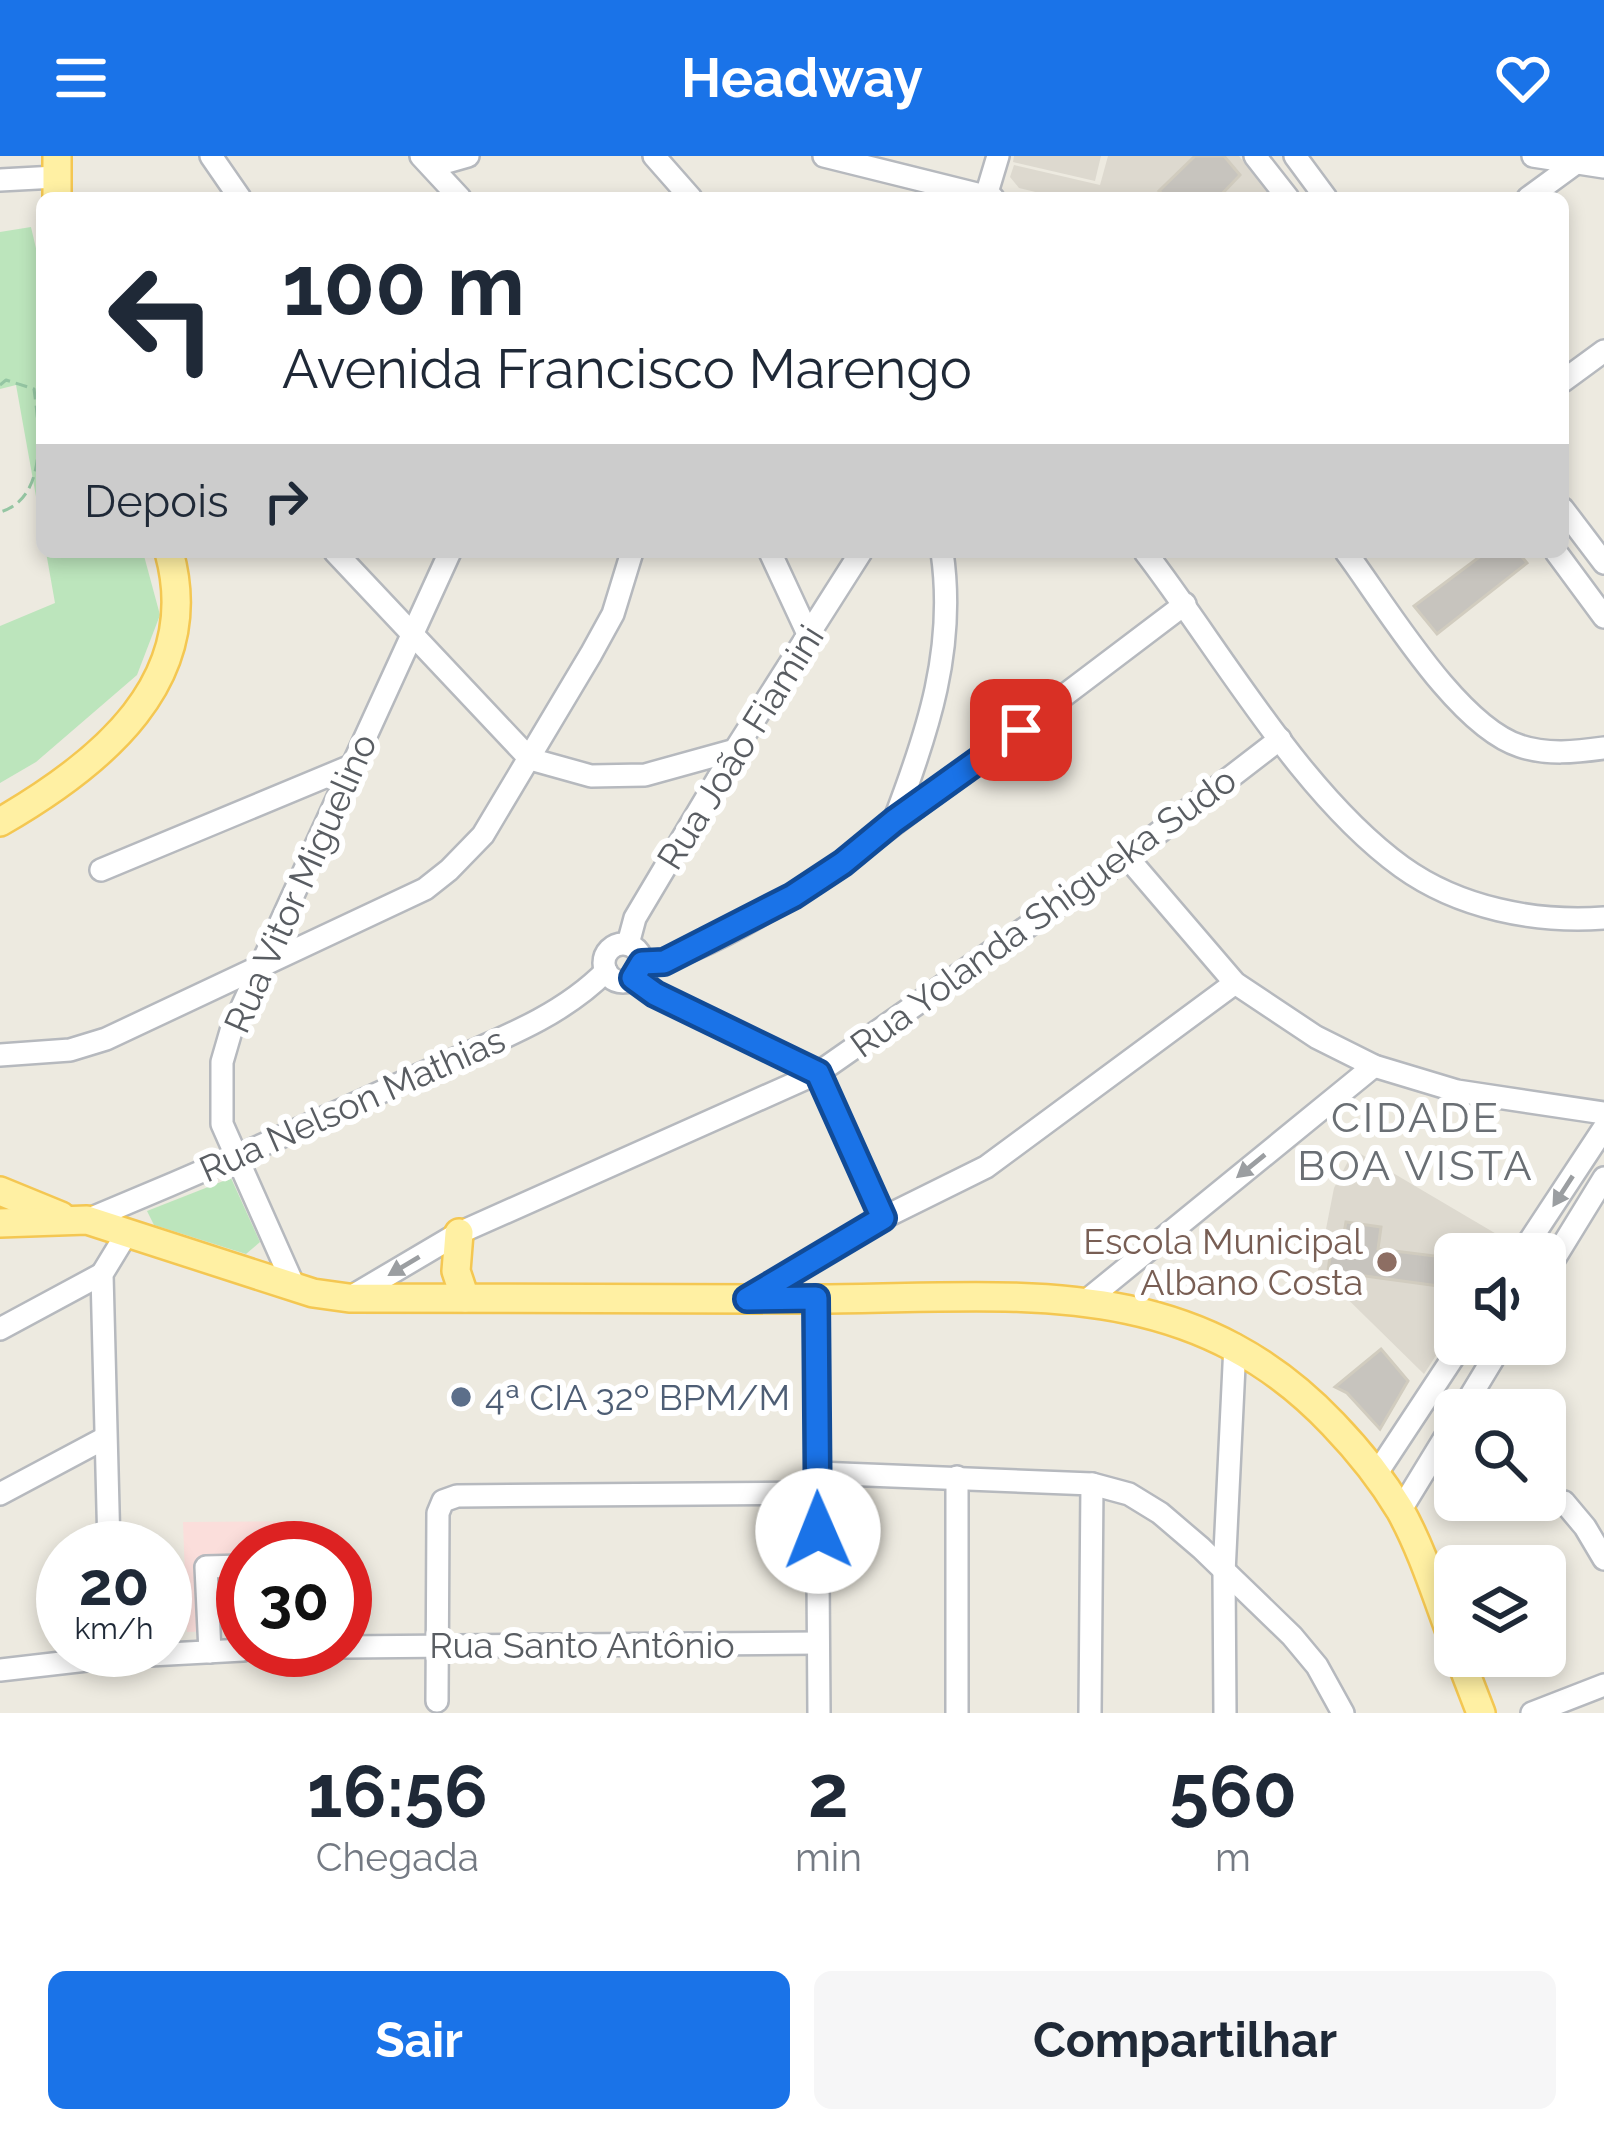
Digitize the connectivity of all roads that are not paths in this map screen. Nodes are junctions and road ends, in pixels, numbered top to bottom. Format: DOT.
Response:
graph roads {
  1 [pos="212,156"];
  2 [pos="468,156"];
  3 [pos="654,156"];
  4 [pos="824,156"];
  5 [pos="998,156"];
  6 [pos="1255,156"];
  7 [pos="1295,156"];
  8 [pos="1533,156"];
  9 [pos="1580,160"];
  10 [pos="427,161"];
  11 [pos="1604,167"];
  12 [pos="57,177"];
  13 [pos="0,180"];
  14 [pos="236,192"];
  15 [pos="455,192"];
  16 [pos="686,192"];
  17 [pos="970,192"];
  18 [pos="991,192"];
  19 [pos="1283,192"];
  20 [pos="1322,192"];
  21 [pos="1536,192"];
  22 [pos="1604,351"];
  23 [pos="1569,377"];
  24 [pos="1569,516"];
  25 [pos="170,558"];
  26 [pos="340,558"];
  27 [pos="447,558"];
  28 [pos="630,558"];
  29 [pos="773,558"];
  30 [pos="857,558"];
  31 [pos="943,558"];
  32 [pos="1150,558"];
  33 [pos="1350,558"];
  34 [pos="1560,558"];
  35 [pos="1603,559"];
  36 [pos="1575,579"];
  37 [pos="1185,604"];
  38 [pos="1604,616"];
  39 [pos="809,636"];
  40 [pos="413,637"];
  41 [pos="1280,739"];
  42 [pos="1604,748"];
  43 [pos="735,750"];
  44 [pos="530,759"];
  45 [pos="351,766"];
  46 [pos="894,821"];
  47 [pos="0,822"];
  48 [pos="1127,857"];
  49 [pos="101,870"];
  50 [pos="1604,918"];
  51 [pos="634,962"];
  52 [pos="261,966"];
  53 [pos="606,971"];
  54 [pos="1235,983"];
  55 [pos="0,1055"];
  56 [pos="1375,1066"];
  57 [pos="818,1073"];
  58 [pos="1604,1113"];
  59 [pos="1604,1128"];
  60 [pos="236,1158"];
  61 [pos="1604,1178"];
  62 [pos="0,1191"];
  63 [pos="883,1218"];
  64 [pos="76,1219"];
  65 [pos="0,1223"];
  66 [pos="127,1233"];
  67 [pos="459,1233"];
  68 [pos="1535,1233"];
  69 [pos="1566,1240"];
  70 [pos="102,1274"];
  71 [pos="294,1286"];
  72 [pos="349,1298"];
  73 [pos="465,1298"];
  74 [pos="816,1298"];
  75 [pos="747,1299"];
  76 [pos="1086,1301"];
  77 [pos="0,1329"];
  78 [pos="1235,1345"];
  79 [pos="1448,1365"];
  80 [pos="105,1438"];
  81 [pos="1434,1455"];
  82 [pos="1375,1476"];
  83 [pos="957,1478"];
  84 [pos="817,1483"];
  85 [pos="1093,1484"];
  86 [pos="0,1494"];
  87 [pos="1566,1504"];
  88 [pos="1400,1511"];
  89 [pos="108,1521"];
  90 [pos="1604,1559"];
  91 [pos="216,1567"];
  92 [pos="1224,1573"];
  93 [pos="1434,1594"];
  94 [pos="818,1643"];
  95 [pos="437,1647"];
  96 [pos="372,1648"];
  97 [pos="192,1652"];
  98 [pos="210,1652"];
  99 [pos="216,1652"];
  100 [pos="36,1665"];
  101 [pos="0,1670"];
  102 [pos="1467,1677"];
  103 [pos="1604,1685"];
  104 [pos="437,1701"];
  105 [pos="819,1713"];
  106 [pos="957,1713"];
  107 [pos="1090,1713"];
  108 [pos="1226,1713"];
  109 [pos="1343,1713"];
  110 [pos="1481,1713"];
  111 [pos="1532,1713"];
  1 -- 14 [label="street"];
  2 -- 10 [label="street"];
  3 -- 16 [label="street"];
  4 -- 17 [label="street"];
  5 -- 18 [label="street"];
  6 -- 19 [label="street"];
  7 -- 20 [label="street"];
  8 -- 9 [label="street"];
  9 -- 11 [label="street"];
  9 -- 21 [label="street"];
  10 -- 15 [label="street"];
  12 -- 13 [label="street"];
  22 -- 23 [label="street"];
  24 -- 35 [label="street"];
  25 -- 47 [label="main road"];
  26 -- 40 [label="street"];
  27 -- 40 [label="street, Rua Vitor Miguelino"];
  28 -- 44 [label="street"];
  29 -- 39 [label="street"];
  30 -- 39 [label="street, Rua João Fiamini"];
  31 -- 46 [label="street"];
  32 -- 37 [label="street"];
  33 -- 42 [label="street"];
  34 -- 36 [label="street"];
  35 -- 36 [label="street"];
  36 -- 38 [label="street"];
  37 -- 41 [label="street"];
  37 -- 46 [label="street"];
  39 -- 43 [label="street, Rua João Fiamini"];
  40 -- 44 [label="street"];
  40 -- 45 [label="street, Rua Vitor Miguelino"];
  41 -- 48 [label="street, Rua Yolanda Shigueka Sudo"];
  41 -- 50 [label="street"];
  43 -- 44 [label="street"];
  43 -- 51 [label="street, Rua João Fiamini"];
  44 -- 52 [label="street"];
  45 -- 49 [label="street"];
  45 -- 52 [label="street, Rua Vitor Miguelino"];
  46 -- 51 [label="street"];
  48 -- 54 [label="street"];
  48 -- 57 [label="street, Rua Yolanda Shigueka Sudo"];
  51 -- 53 [label="street"];
  51 -- 53 [label="street, Rua João Fiamini"];
  51 -- 57 [label="street"];
  52 -- 55 [label="street"];
  52 -- 60 [label="street, Rua Vitor Miguelino"];
  53 -- 60 [label="street, Rua Nelson Mathias"];
  54 -- 56 [label="street"];
  54 -- 63 [label="street"];
  56 -- 58 [label="street"];
  56 -- 76 [label="street, one-way"];
  57 -- 63 [label="street"];
  57 -- 67 [label="street, Rua Yolanda Shigueka Sudo"];
  59 -- 68 [label="street, one-way"];
  60 -- 64 [label="street, Rua Nelson Mathias"];
  60 -- 71 [label="street, Rua Vitor Miguelino"];
  61 -- 69 [label="street"];
  62 -- 64 [label="main road"];
  63 -- 75 [label="street"];
  64 -- 65 [label="main road"];
  64 -- 66 [label="main road"];
  66 -- 70 [label="street"];
  66 -- 71 [label="main road"];
  67 -- 72 [label="street, Rua Yolanda Shigueka Sudo, one-way"];
  67 -- 73 [label="main road"];
  70 -- 77 [label="street"];
  70 -- 80 [label="street"];
  71 -- 72 [label="main road"];
  72 -- 73 [label="main road"];
  73 -- 75 [label="main road"];
  74 -- 75 [label="main road"];
  74 -- 76 [label="main road"];
  74 -- 84 [label="street"];
  76 -- 78 [label="main road"];
  78 -- 82 [label="main road"];
  78 -- 92 [label="street"];
  79 -- 82 [label="street"];
  80 -- 86 [label="street"];
  80 -- 89 [label="street"];
  81 -- 88 [label="street"];
  82 -- 88 [label="main road"];
  83 -- 84 [label="street"];
  83 -- 85 [label="street"];
  83 -- 106 [label="street"];
  84 -- 94 [label="street"];
  84 -- 95 [label="street"];
  85 -- 92 [label="street"];
  85 -- 107 [label="street"];
  87 -- 90 [label="street"];
  88 -- 93 [label="main road"];
  91 -- 98 [label="street"];
  92 -- 108 [label="street"];
  92 -- 109 [label="street"];
  94 -- 95 [label="street, Rua Santo Antônio"];
  94 -- 105 [label="street"];
  95 -- 96 [label="street, Rua Santo Antônio"];
  95 -- 104 [label="street"];
  97 -- 98 [label="street"];
  98 -- 99 [label="street"];
  100 -- 101 [label="street"];
  102 -- 110 [label="main road"];
  103 -- 111 [label="street"];
}
